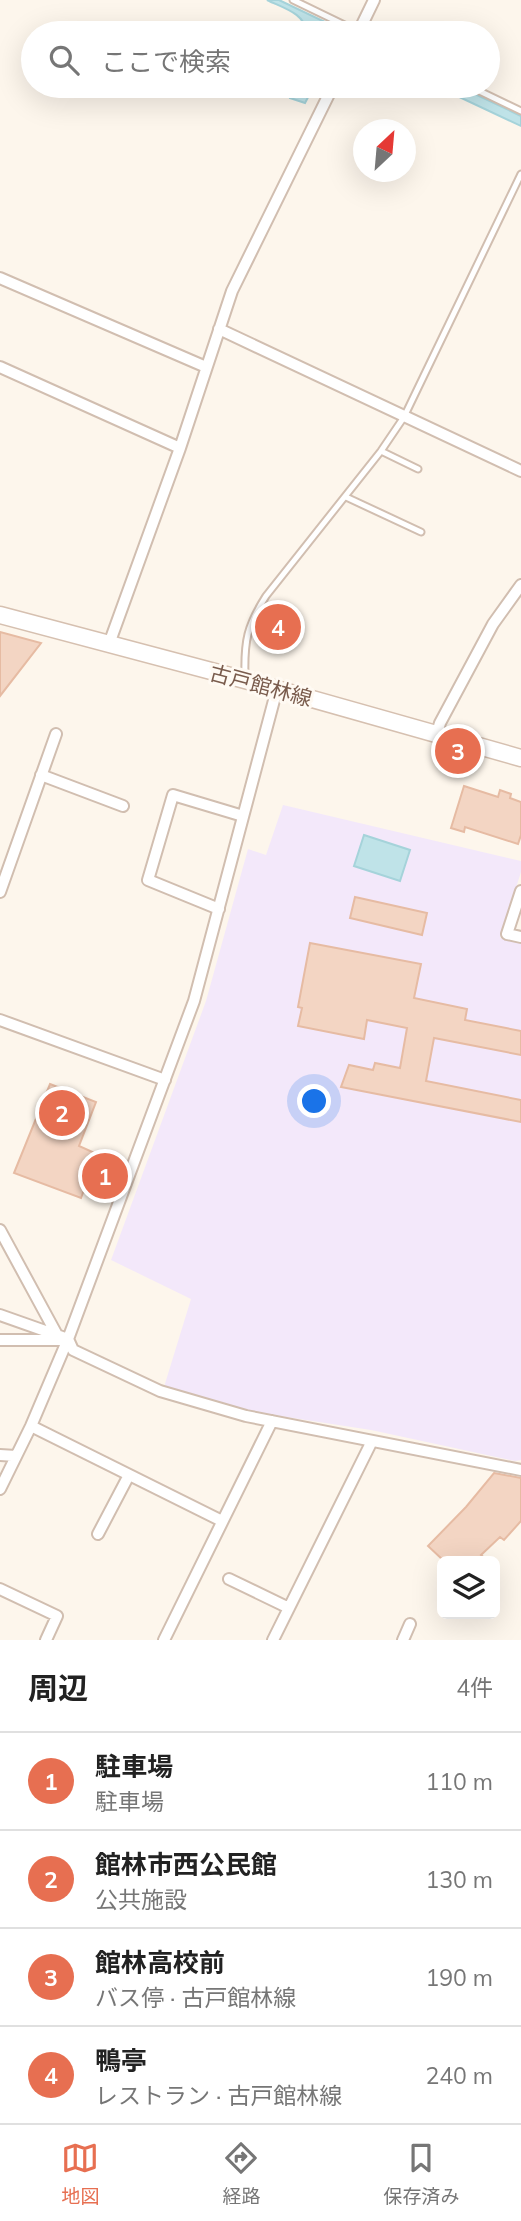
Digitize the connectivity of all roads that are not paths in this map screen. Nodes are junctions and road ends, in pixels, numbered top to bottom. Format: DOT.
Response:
graph roads {
  1 [pos="293,0"];
  2 [pos="374,0"];
  3 [pos="335,21"];
  4 [pos="364,21"];
  5 [pos="327,98"];
  6 [pos="494,98"];
  7 [pos="521,111"];
  8 [pos="521,174"];
  9 [pos="0,278"];
  10 [pos="219,329"];
  11 [pos="206,367"];
  12 [pos="0,368"];
  13 [pos="404,418"];
  14 [pos="180,448"];
  15 [pos="382,451"];
  16 [pos="418,469"];
  17 [pos="521,471"];
  18 [pos="346,496"];
  19 [pos="421,532"];
  20 [pos="520,588"];
  21 [pos="0,615"];
  22 [pos="109,644"];
  23 [pos="245,680"];
  24 [pos="277,689"];
  25 [pos="437,733"];
  26 [pos="56,734"];
  27 [pos="521,758"];
  28 [pos="41,775"];
  29 [pos="123,806"];
  30 [pos="243,816"];
  31 [pos="521,891"];
  32 [pos="0,892"];
  33 [pos="219,909"];
  34 [pos="521,937"];
  35 [pos="0,1020"];
  36 [pos="165,1080"];
  37 [pos="0,1230"];
  38 [pos="0,1315"];
  39 [pos="63,1337"];
  40 [pos="0,1340"];
  41 [pos="272,1421"];
  42 [pos="31,1426"];
  43 [pos="372,1441"];
  44 [pos="0,1455"];
  45 [pos="16,1455"];
  46 [pos="521,1470"];
  47 [pos="129,1475"];
  48 [pos="0,1488"];
  49 [pos="222,1521"];
  50 [pos="98,1534"];
  51 [pos="229,1579"];
  52 [pos="0,1589"];
  53 [pos="289,1608"];
  54 [pos="410,1624"];
  55 [pos="46,1640"];
  56 [pos="164,1640"];
  57 [pos="273,1640"];
  58 [pos="403,1640"];
  1 -- 3 [label="lane"];
  2 -- 4 [label="street"];
  5 -- 10 [label="street"];
  6 -- 7 [label="lane"];
  8 -- 13 [label="lane"];
  9 -- 11 [label="street"];
  10 -- 11 [label="street"];
  10 -- 13 [label="street"];
  11 -- 14 [label="street"];
  12 -- 14 [label="street"];
  13 -- 15 [label="lane"];
  13 -- 17 [label="street"];
  14 -- 22 [label="street"];
  15 -- 16 [label="lane"];
  15 -- 18 [label="lane"];
  18 -- 19 [label="lane"];
  18 -- 23 [label="lane"];
  20 -- 25 [label="street"];
  21 -- 22 [label="main road, 古戸館林線"];
  22 -- 23 [label="main road, 古戸館林線"];
  23 -- 24 [label="main road, 古戸館林線"];
  24 -- 25 [label="main road, 古戸館林線"];
  24 -- 30 [label="street"];
  25 -- 27 [label="main road, 古戸館林線"];
  26 -- 28 [label="street"];
  28 -- 29 [label="street"];
  28 -- 32 [label="street"];
  30 -- 33 [label="street"];
  30 -- 33 [label="street"];
  31 -- 34 [label="street"];
  33 -- 36 [label="street"];
  35 -- 36 [label="street"];
  36 -- 39 [label="street"];
  37 -- 39 [label="street"];
  38 -- 39 [label="street"];
  39 -- 40 [label="street"];
  39 -- 41 [label="street"];
  39 -- 42 [label="street"];
  41 -- 43 [label="street"];
  41 -- 49 [label="street"];
  42 -- 45 [label="street"];
  42 -- 47 [label="street"];
  43 -- 46 [label="street"];
  43 -- 53 [label="street"];
  44 -- 45 [label="street"];
  45 -- 48 [label="street"];
  47 -- 49 [label="street"];
  47 -- 50 [label="street"];
  49 -- 56 [label="street"];
  51 -- 53 [label="street"];
  52 -- 55 [label="street"];
  53 -- 57 [label="street"];
  54 -- 58 [label="street"];
}
